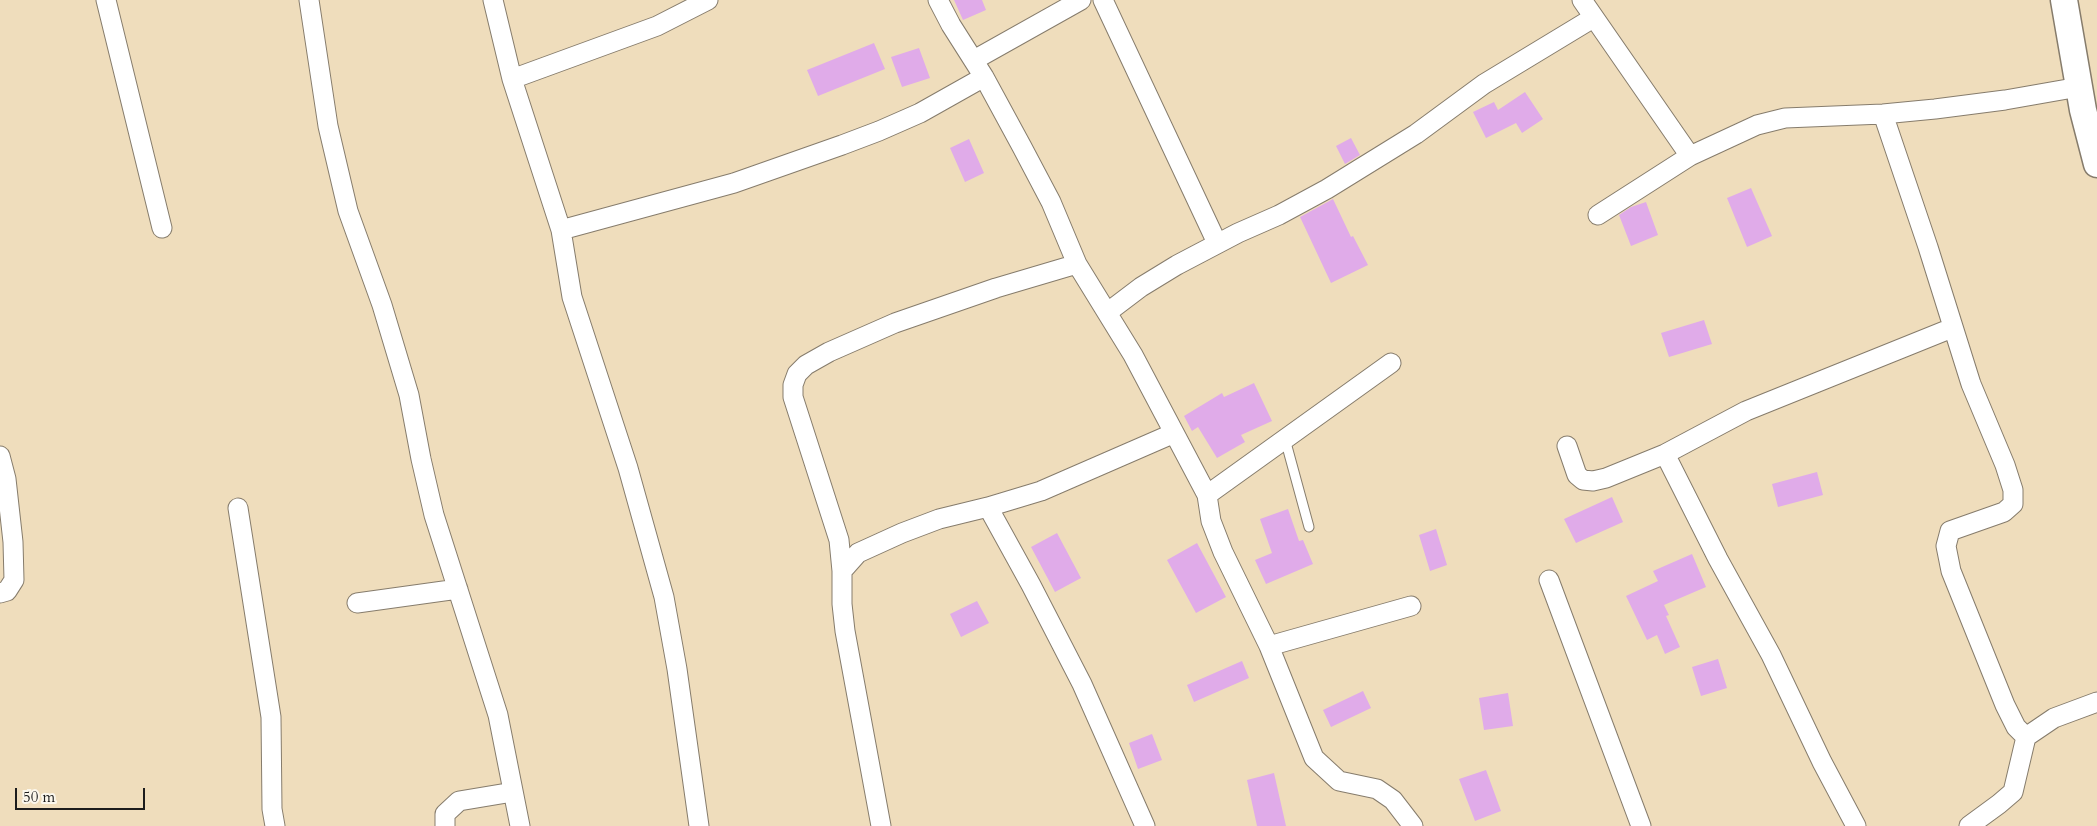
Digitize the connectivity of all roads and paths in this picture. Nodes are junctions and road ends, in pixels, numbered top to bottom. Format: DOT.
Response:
graph roads {
  1 [pos="106,0"];
  2 [pos="309,0"];
  3 [pos="493,0"];
  4 [pos="708,0"];
  5 [pos="938,0"];
  6 [pos="1082,0"];
  7 [pos="1103,0"];
  8 [pos="1582,0"];
  9 [pos="2064,0"];
  10 [pos="1593,18"];
  11 [pos="974,60"];
  12 [pos="984,76"];
  13 [pos="512,79"];
  14 [pos="2086,101"];
  15 [pos="1883,114"];
  16 [pos="1690,156"];
  17 [pos="2097,164"];
  18 [pos="1598,215"];
  19 [pos="162,228"];
  20 [pos="561,230"];
  21 [pos="1218,243"];
  22 [pos="1077,264"];
  23 [pos="1108,312"];
  24 [pos="1952,328"];
  25 [pos="1391,363"];
  26 [pos="1172,434"];
  27 [pos="1285,440"];
  28 [pos="1567,446"];
  29 [pos="1665,454"];
  30 [pos="0,456"];
  31 [pos="1207,495"];
  32 [pos="238,508"];
  33 [pos="988,508"];
  34 [pos="1309,527"];
  35 [pos="842,570"];
  36 [pos="1549,580"];
  37 [pos="458,589"];
  38 [pos="0,594"];
  39 [pos="357,603"];
  40 [pos="1411,606"];
  41 [pos="1269,646"];
  42 [pos="2097,702"];
  43 [pos="2026,737"];
  44 [pos="513,792"];
  45 [pos="275,826"];
  46 [pos="446,826"];
  47 [pos="520,826"];
  48 [pos="699,826"];
  49 [pos="881,826"];
  50 [pos="1145,826"];
  51 [pos="1413,826"];
  52 [pos="1641,826"];
  53 [pos="1856,826"];
  54 [pos="1969,826"];
  1 -- 19 [label="street"];
  2 -- 37 [label="street"];
  3 -- 13 [label="street"];
  4 -- 13 [label="street"];
  5 -- 11 [label="street"];
  6 -- 11 [label="street"];
  7 -- 21 [label="street"];
  8 -- 10 [label="street"];
  9 -- 14 [label="street"];
  10 -- 16 [label="street"];
  10 -- 21 [label="street"];
  11 -- 12 [label="street"];
  12 -- 20 [label="street"];
  12 -- 22 [label="street"];
  13 -- 20 [label="street"];
  14 -- 15 [label="street"];
  14 -- 17 [label="street"];
  15 -- 16 [label="street"];
  15 -- 24 [label="street"];
  16 -- 18 [label="street"];
  20 -- 48 [label="street"];
  21 -- 23 [label="street"];
  22 -- 23 [label="street"];
  22 -- 35 [label="street"];
  23 -- 26 [label="street"];
  24 -- 29 [label="street"];
  24 -- 43 [label="street"];
  25 -- 27 [label="street"];
  26 -- 31 [label="street"];
  26 -- 33 [label="street"];
  27 -- 31 [label="street"];
  27 -- 34 [label="lane"];
  28 -- 29 [label="street"];
  29 -- 53 [label="street"];
  30 -- 38 [label="street"];
  31 -- 41 [label="street"];
  32 -- 45 [label="street"];
  33 -- 35 [label="street"];
  33 -- 50 [label="street"];
  35 -- 49 [label="street"];
  36 -- 52 [label="street"];
  37 -- 39 [label="street"];
  37 -- 44 [label="street"];
  40 -- 41 [label="street"];
  41 -- 51 [label="street"];
  42 -- 43 [label="street"];
  43 -- 54 [label="street"];
  44 -- 46 [label="street"];
  44 -- 47 [label="street"];
}
